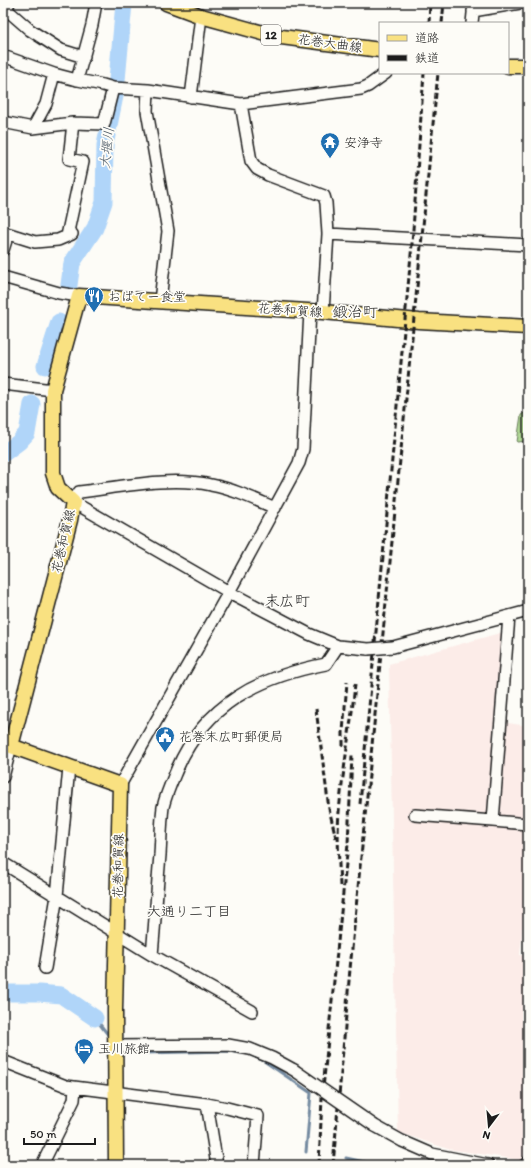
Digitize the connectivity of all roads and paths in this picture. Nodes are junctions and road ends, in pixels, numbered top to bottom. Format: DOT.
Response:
graph roads {
  1 [pos="9,3"];
  2 [pos="96,3"];
  3 [pos="166,3"];
  4 [pos="520,3"];
  5 [pos="473,7"];
  6 [pos="201,16"];
  7 [pos="472,22"];
  8 [pos="379,50"];
  9 [pos="3,56"];
  10 [pos="84,57"];
  11 [pos="509,66"];
  12 [pos="528,66"];
  13 [pos="54,74"];
  14 [pos="385,74"];
  15 [pos="77,80"];
  16 [pos="117,89"];
  17 [pos="148,90"];
  18 [pos="191,97"];
  19 [pos="241,104"];
  20 [pos="3,122"];
  21 [pos="74,123"];
  22 [pos="33,128"];
  23 [pos="5,233"];
  24 [pos="328,234"];
  25 [pos="528,246"];
  26 [pos="3,250"];
  27 [pos="3,277"];
  28 [pos="79,296"];
  29 [pos="160,301"];
  30 [pos="317,311"];
  31 [pos="528,327"];
  32 [pos="3,384"];
  33 [pos="53,390"];
  34 [pos="73,502"];
  35 [pos="274,508"];
  36 [pos="229,592"];
  37 [pos="528,611"];
  38 [pos="509,616"];
  39 [pos="338,646"];
  40 [pos="7,745"];
  41 [pos="69,767"];
  42 [pos="3,777"];
  43 [pos="120,785"];
  44 [pos="415,815"];
  45 [pos="493,821"];
  46 [pos="528,824"];
  47 [pos="3,863"];
  48 [pos="57,896"];
  49 [pos="117,933"];
  50 [pos="152,955"];
  51 [pos="45,968"];
  52 [pos="252,1011"];
  53 [pos="116,1046"];
  54 [pos="3,1061"];
  55 [pos="75,1088"];
  56 [pos="116,1094"];
  57 [pos="207,1104"];
  58 [pos="528,1162"];
  59 [pos="42,1165"];
  60 [pos="116,1165"];
  61 [pos="217,1165"];
  62 [pos="254,1165"];
  63 [pos="488,1165"];
  64 [pos="525,1165"];
  1 -- 10 [label="street"];
  2 -- 10 [label="street"];
  3 -- 6 [label="main road, 花巻大曲線 / 12"];
  4 -- 5 [label="street"];
  5 -- 7 [label="street"];
  6 -- 8 [label="main road, 花巻大曲線 / 12"];
  6 -- 18 [label="street"];
  9 -- 13 [label="street"];
  10 -- 15 [label="street"];
  11 -- 12 [label="main road"];
  13 -- 15 [label="street"];
  13 -- 22 [label="street"];
  14 -- 19 [label="street"];
  15 -- 16 [label="street"];
  16 -- 17 [label="street"];
  16 -- 21 [label="street"];
  17 -- 18 [label="street"];
  17 -- 29 [label="street"];
  18 -- 19 [label="street"];
  19 -- 24 [label="street"];
  20 -- 22 [label="street"];
  21 -- 22 [label="street"];
  21 -- 23 [label="street"];
  23 -- 26 [label="street"];
  24 -- 25 [label="street"];
  24 -- 30 [label="street"];
  27 -- 28 [label="street"];
  28 -- 29 [label="main road, 花巻和賀線"];
  28 -- 33 [label="main road, 花巻和賀線"];
  29 -- 30 [label="main road, 花巻和賀線"];
  30 -- 31 [label="main road, 花巻和賀線"];
  30 -- 35 [label="street"];
  32 -- 33 [label="street"];
  33 -- 34 [label="main road, 花巻和賀線"];
  34 -- 35 [label="street"];
  34 -- 36 [label="street"];
  34 -- 40 [label="main road, 花巻和賀線"];
  35 -- 36 [label="street"];
  36 -- 39 [label="street"];
  36 -- 43 [label="street"];
  37 -- 38 [label="street"];
  38 -- 39 [label="street, bridge"];
  38 -- 45 [label="street"];
  39 -- 50 [label="street"];
  40 -- 41 [label="main road"];
  40 -- 42 [label="street"];
  41 -- 43 [label="main road"];
  41 -- 48 [label="street"];
  43 -- 49 [label="main road, 花巻和賀線"];
  44 -- 45 [label="street"];
  45 -- 46 [label="street"];
  47 -- 48 [label="street"];
  48 -- 49 [label="street"];
  48 -- 51 [label="street"];
  49 -- 50 [label="street"];
  49 -- 53 [label="main road, 花巻和賀線"];
  50 -- 52 [label="street"];
  53 -- 56 [label="main road, 花巻和賀線"];
  53 -- 63 [label="street, bridge"];
  54 -- 55 [label="street"];
  55 -- 56 [label="street"];
  55 -- 59 [label="street"];
  56 -- 57 [label="street"];
  56 -- 60 [label="main road, 花巻和賀線"];
  57 -- 61 [label="street"];
  57 -- 62 [label="street"];
  58 -- 64 [label="street"];
}
